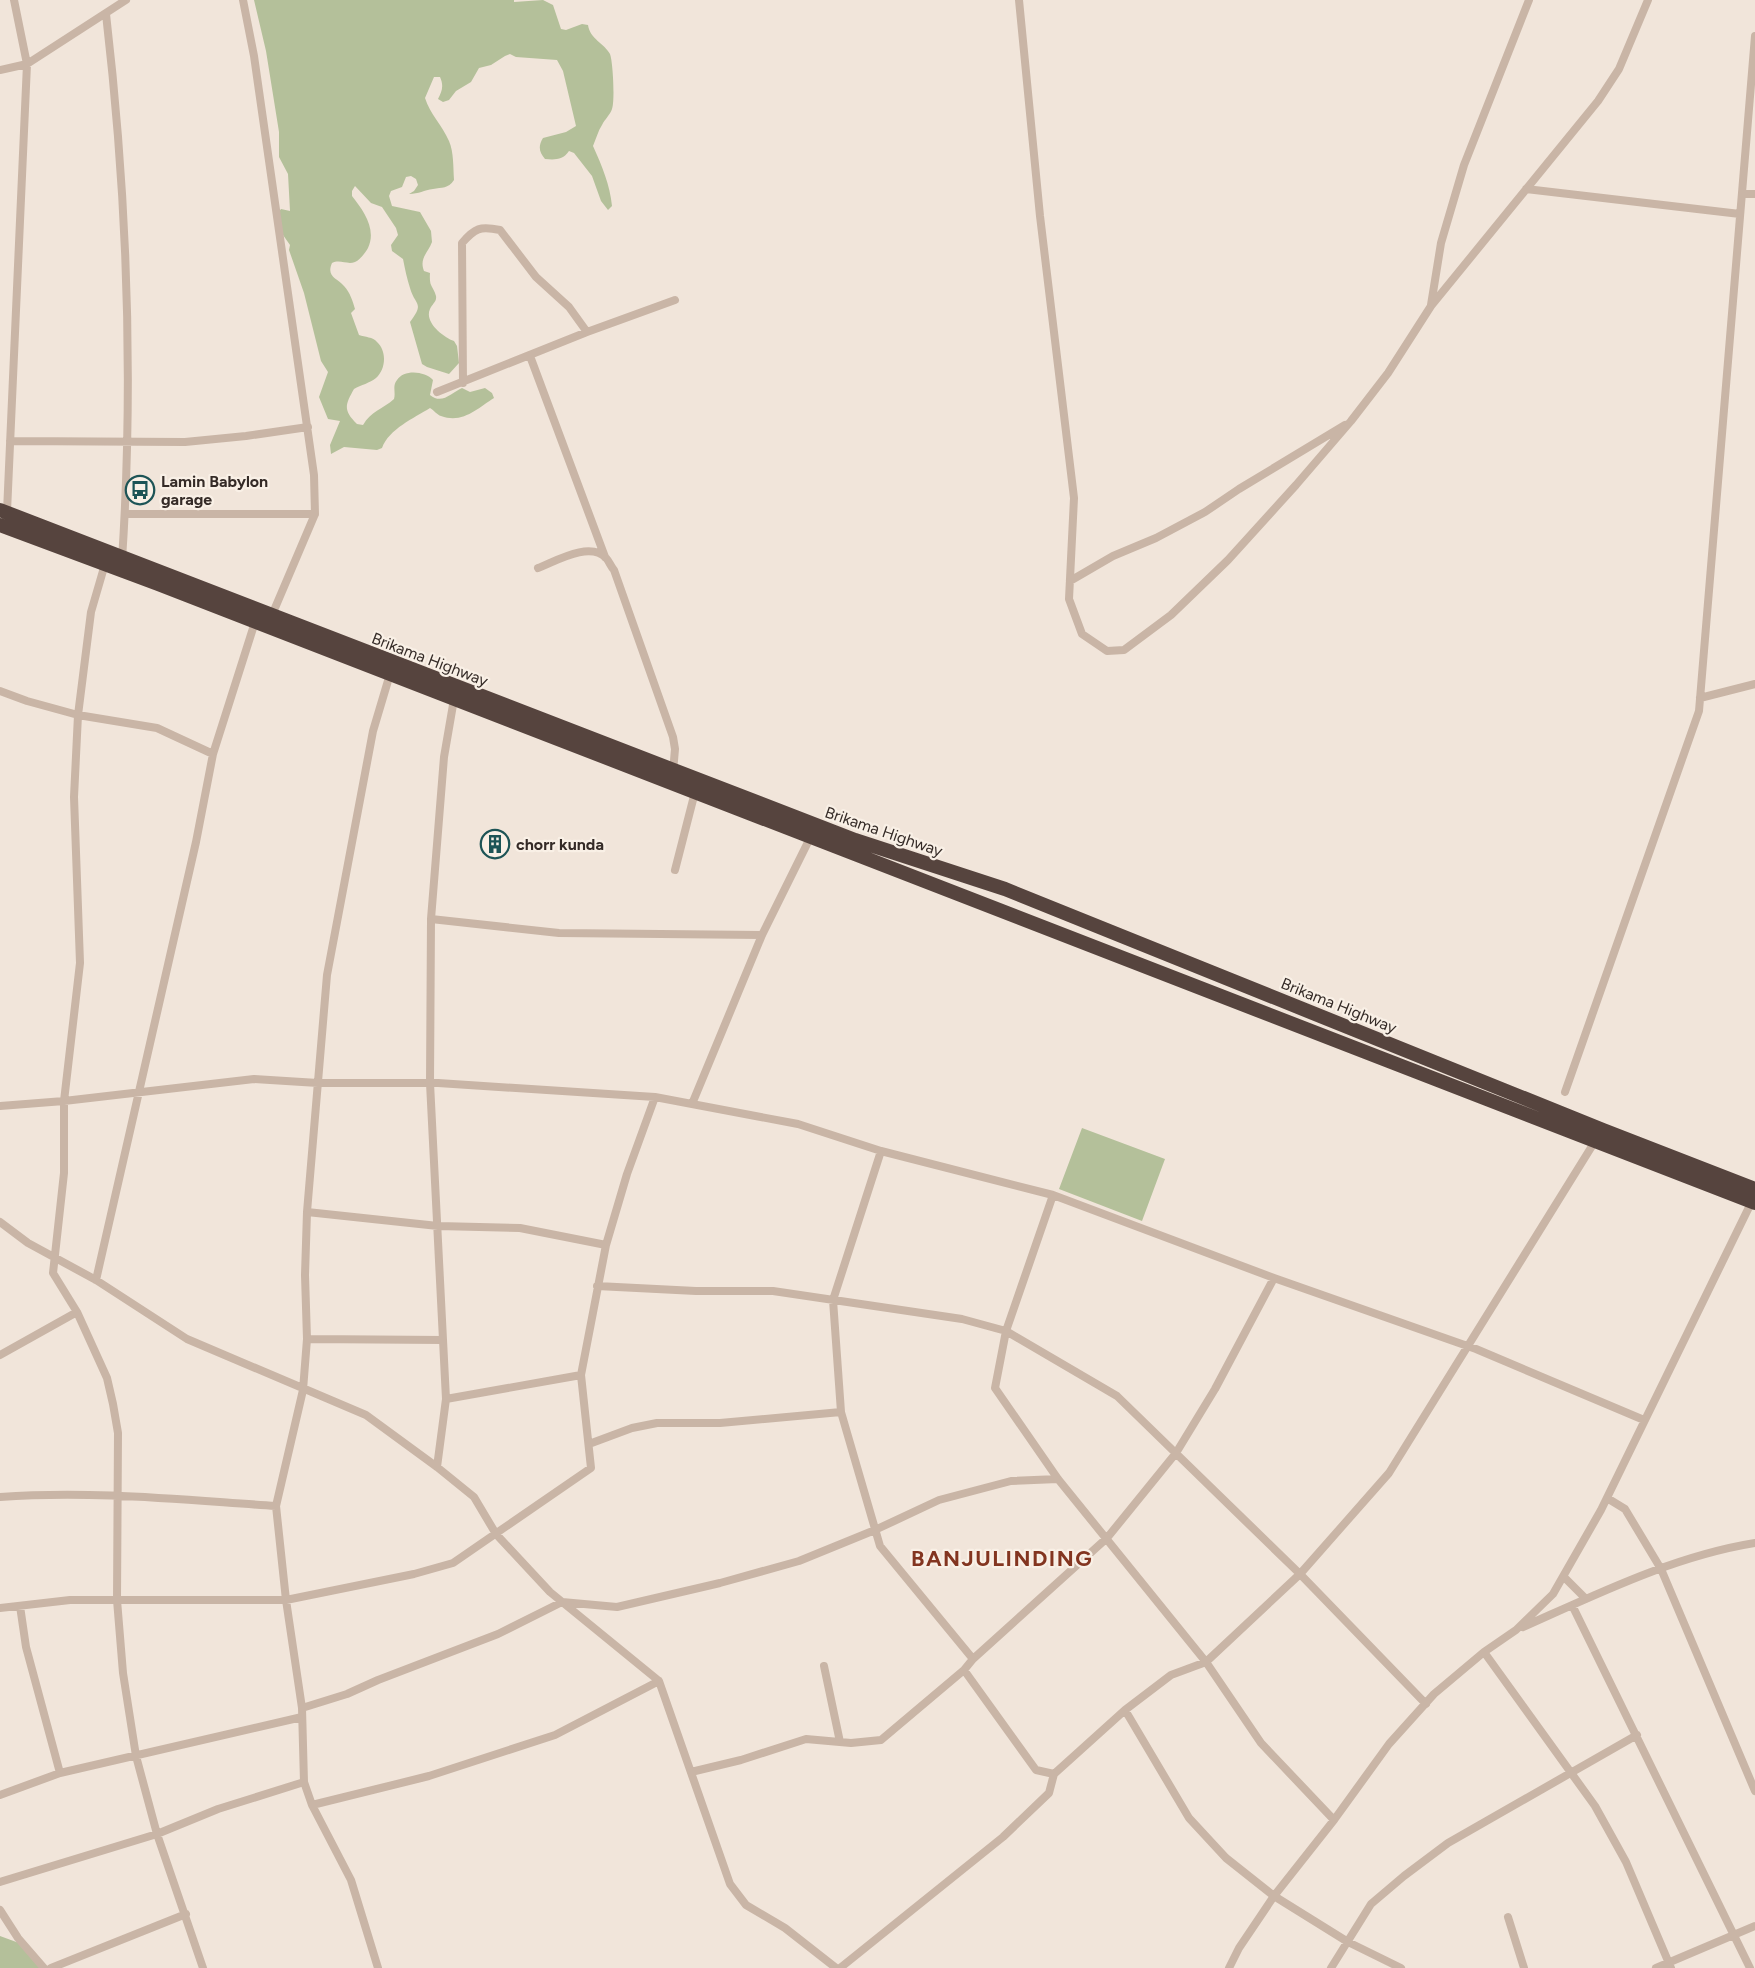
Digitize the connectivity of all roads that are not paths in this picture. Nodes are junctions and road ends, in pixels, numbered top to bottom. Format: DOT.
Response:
graph roads {
  1 [pos="14,0"];
  2 [pos="126,0"];
  3 [pos="243,0"];
  4 [pos="1019,0"];
  5 [pos="1529,0"];
  6 [pos="1648,0"];
  7 [pos="109,7"];
  8 [pos="1755,36"];
  9 [pos="27,64"];
  10 [pos="0,70"];
  11 [pos="1526,189"];
  12 [pos="1742,194"];
  13 [pos="1755,194"];
  14 [pos="1740,214"];
  15 [pos="675,300"];
  16 [pos="1431,306"];
  17 [pos="587,332"];
  18 [pos="530,356"];
  19 [pos="463,383"];
  20 [pos="437,392"];
  21 [pos="1351,421"];
  22 [pos="308,427"];
  23 [pos="128,440"];
  24 [pos="10,441"];
  25 [pos="126,514"];
  26 [pos="315,514"];
  27 [pos="2,516"];
  28 [pos="605,557"];
  29 [pos="105,564"];
  30 [pos="122,564"];
  31 [pos="538,568"];
  32 [pos="160,578"];
  33 [pos="1070,581"];
  34 [pos="272,615"];
  35 [pos="255,622"];
  36 [pos="390,674"];
  37 [pos="1755,684"];
  38 [pos="0,691"];
  39 [pos="1700,698"];
  40 [pos="454,699"];
  41 [pos="78,715"];
  42 [pos="213,754"];
  43 [pos="671,776"];
  44 [pos="695,792"];
  45 [pos="810,838"];
  46 [pos="675,870"];
  47 [pos="431,918"];
  48 [pos="762,935"];
  49 [pos="318,1083"];
  50 [pos="429,1083"];
  51 [pos="139,1092"];
  52 [pos="1565,1092"];
  53 [pos="655,1097"];
  54 [pos="64,1101"];
  55 [pos="693,1104"];
  56 [pos="0,1106"];
  57 [pos="1599,1135"];
  58 [pos="881,1151"];
  59 [pos="1053,1195"];
  60 [pos="1754,1197"];
  61 [pos="306,1212"];
  62 [pos="0,1223"];
  63 [pos="438,1226"];
  64 [pos="606,1245"];
  65 [pos="56,1260"];
  66 [pos="1274,1278"];
  67 [pos="96,1280"];
  68 [pos="597,1286"];
  69 [pos="833,1300"];
  70 [pos="77,1312"];
  71 [pos="1005,1332"];
  72 [pos="307,1339"];
  73 [pos="443,1340"];
  74 [pos="1469,1346"];
  75 [pos="0,1354"];
  76 [pos="581,1376"];
  77 [pos="303,1390"];
  78 [pos="446,1399"];
  79 [pos="841,1412"];
  80 [pos="1644,1420"];
  81 [pos="590,1444"];
  82 [pos="1176,1453"];
  83 [pos="436,1467"];
  84 [pos="1058,1479"];
  85 [pos="117,1495"];
  86 [pos="0,1497"];
  87 [pos="1607,1498"];
  88 [pos="276,1506"];
  89 [pos="875,1530"];
  90 [pos="496,1534"];
  91 [pos="1107,1538"];
  92 [pos="1755,1543"];
  93 [pos="1661,1569"];
  94 [pos="1300,1574"];
  95 [pos="1564,1577"];
  96 [pos="1586,1599"];
  97 [pos="117,1600"];
  98 [pos="286,1600"];
  99 [pos="562,1602"];
  100 [pos="1572,1605"];
  101 [pos="20,1606"];
  102 [pos="0,1608"];
  103 [pos="1516,1630"];
  104 [pos="1484,1652"];
  105 [pos="973,1659"];
  106 [pos="1206,1662"];
  107 [pos="824,1666"];
  108 [pos="964,1670"];
  109 [pos="659,1681"];
  110 [pos="1426,1704"];
  111 [pos="302,1708"];
  112 [pos="1125,1710"];
  113 [pos="302,1718"];
  114 [pos="1637,1735"];
  115 [pos="840,1742"];
  116 [pos="136,1756"];
  117 [pos="691,1772"];
  118 [pos="60,1773"];
  119 [pos="1054,1774"];
  120 [pos="1572,1774"];
  121 [pos="304,1782"];
  122 [pos="1755,1791"];
  123 [pos="0,1795"];
  124 [pos="312,1805"];
  125 [pos="1334,1820"];
  126 [pos="157,1834"];
  127 [pos="0,1882"];
  128 [pos="1274,1896"];
  129 [pos="0,1910"];
  130 [pos="186,1914"];
  131 [pos="1508,1917"];
  132 [pos="0,1922"];
  133 [pos="1755,1926"];
  134 [pos="1736,1935"];
  135 [pos="18,1938"];
  136 [pos="1348,1942"];
  137 [pos="1670,1966"];
  138 [pos="44,1968"];
  139 [pos="51,1968"];
  140 [pos="203,1968"];
  141 [pos="378,1968"];
  142 [pos="838,1968"];
  143 [pos="1229,1968"];
  144 [pos="1331,1968"];
  145 [pos="1401,1968"];
  146 [pos="1524,1968"];
  147 [pos="1656,1968"];
  148 [pos="1750,1968"];
  1 -- 9 [label="street"];
  2 -- 7 [label="street"];
  3 -- 22 [label="street"];
  4 -- 33 [label="street"];
  5 -- 16 [label="street"];
  6 -- 11 [label="street"];
  7 -- 9 [label="street"];
  7 -- 23 [label="street"];
  8 -- 12 [label="street"];
  9 -- 10 [label="street"];
  9 -- 24 [label="street"];
  11 -- 14 [label="street"];
  11 -- 16 [label="street"];
  12 -- 13 [label="street"];
  12 -- 14 [label="street"];
  14 -- 39 [label="street"];
  15 -- 17 [label="street"];
  16 -- 21 [label="street"];
  17 -- 18 [label="street"];
  17 -- 19 [label="street"];
  18 -- 19 [label="street"];
  18 -- 28 [label="street"];
  19 -- 20 [label="street"];
  21 -- 33 [label="street"];
  21 -- 33 [label="street"];
  22 -- 23 [label="street"];
  22 -- 26 [label="street"];
  23 -- 24 [label="street"];
  23 -- 25 [label="street"];
  24 -- 27 [label="street"];
  25 -- 26 [label="street"];
  25 -- 30 [label="street"];
  26 -- 34 [label="street"];
  27 -- 29 [label="highway, Brikama Highway"];
  27 -- 30 [label="highway, Brikama Highway"];
  28 -- 31 [label="street"];
  28 -- 43 [label="street"];
  29 -- 30 [label="highway, Brikama Highway"];
  29 -- 41 [label="street"];
  30 -- 32 [label="highway, Brikama Highway"];
  32 -- 34 [label="highway, Brikama Highway"];
  32 -- 35 [label="highway, Brikama Highway"];
  34 -- 43 [label="highway, Brikama Highway"];
  35 -- 36 [label="highway, Brikama Highway"];
  35 -- 42 [label="street"];
  36 -- 40 [label="highway, Brikama Highway"];
  36 -- 49 [label="street"];
  37 -- 39 [label="street"];
  38 -- 41 [label="street"];
  39 -- 52 [label="street"];
  40 -- 43 [label="highway, Brikama Highway"];
  40 -- 47 [label="street"];
  41 -- 42 [label="street"];
  41 -- 54 [label="street"];
  42 -- 51 [label="street"];
  43 -- 44 [label="highway, Brikama Highway"];
  43 -- 57 [label="highway, Brikama Highway"];
  44 -- 45 [label="highway, Brikama Highway"];
  44 -- 46 [label="street"];
  45 -- 48 [label="street"];
  45 -- 57 [label="highway, Brikama Highway"];
  47 -- 48 [label="street"];
  47 -- 50 [label="street"];
  48 -- 55 [label="street"];
  49 -- 50 [label="street"];
  49 -- 51 [label="street"];
  49 -- 61 [label="street"];
  50 -- 53 [label="street"];
  50 -- 63 [label="street"];
  51 -- 54 [label="street"];
  51 -- 67 [label="street"];
  53 -- 55 [label="street"];
  53 -- 64 [label="street"];
  54 -- 56 [label="street"];
  54 -- 65 [label="street"];
  55 -- 58 [label="street"];
  57 -- 60 [label="highway, Brikama Highway"];
  57 -- 74 [label="street"];
  58 -- 59 [label="street"];
  58 -- 69 [label="street"];
  59 -- 66 [label="street"];
  59 -- 71 [label="street"];
  60 -- 80 [label="street"];
  61 -- 63 [label="street"];
  61 -- 72 [label="street"];
  62 -- 65 [label="street"];
  63 -- 64 [label="street"];
  63 -- 73 [label="street"];
  64 -- 68 [label="street"];
  65 -- 67 [label="street"];
  65 -- 70 [label="street"];
  66 -- 74 [label="street"];
  66 -- 82 [label="street"];
  67 -- 77 [label="street"];
  68 -- 69 [label="street"];
  68 -- 76 [label="street"];
  69 -- 71 [label="street"];
  69 -- 79 [label="street"];
  70 -- 75 [label="street"];
  70 -- 85 [label="street"];
  71 -- 82 [label="street"];
  71 -- 84 [label="street"];
  72 -- 73 [label="street"];
  72 -- 77 [label="street"];
  73 -- 78 [label="street"];
  74 -- 80 [label="street"];
  74 -- 94 [label="street"];
  76 -- 78 [label="street"];
  76 -- 81 [label="street"];
  77 -- 83 [label="street"];
  77 -- 88 [label="street"];
  78 -- 83 [label="street"];
  79 -- 81 [label="street"];
  79 -- 89 [label="street"];
  80 -- 87 [label="street"];
  81 -- 90 [label="street"];
  82 -- 91 [label="street"];
  82 -- 94 [label="street"];
  83 -- 90 [label="street"];
  84 -- 89 [label="street"];
  84 -- 91 [label="street"];
  85 -- 86 [label="street"];
  85 -- 88 [label="street"];
  85 -- 97 [label="street"];
  87 -- 93 [label="street"];
  87 -- 95 [label="street"];
  88 -- 98 [label="street"];
  89 -- 99 [label="street"];
  89 -- 105 [label="street"];
  90 -- 98 [label="street"];
  90 -- 99 [label="street"];
  91 -- 105 [label="street"];
  91 -- 106 [label="street"];
  92 -- 93 [label="street"];
  93 -- 96 [label="street"];
  93 -- 122 [label="street"];
  94 -- 106 [label="street"];
  94 -- 110 [label="street"];
  95 -- 96 [label="street"];
  95 -- 103 [label="street"];
  96 -- 100 [label="street"];
  97 -- 98 [label="street"];
  97 -- 101 [label="street"];
  97 -- 116 [label="street"];
  98 -- 111 [label="street"];
  99 -- 109 [label="street"];
  99 -- 111 [label="street"];
  100 -- 103 [label="street"];
  100 -- 114 [label="street"];
  101 -- 102 [label="street"];
  101 -- 118 [label="street"];
  103 -- 104 [label="street"];
  104 -- 110 [label="street"];
  104 -- 120 [label="street"];
  105 -- 108 [label="street"];
  106 -- 112 [label="street"];
  106 -- 125 [label="street"];
  107 -- 115 [label="street"];
  108 -- 115 [label="street"];
  108 -- 119 [label="street"];
  109 -- 117 [label="street"];
  109 -- 124 [label="street"];
  110 -- 125 [label="street"];
  111 -- 113 [label="street"];
  112 -- 119 [label="street"];
  112 -- 128 [label="street"];
  113 -- 116 [label="street"];
  113 -- 121 [label="street"];
  114 -- 120 [label="street"];
  114 -- 134 [label="street"];
  115 -- 117 [label="street"];
  116 -- 118 [label="street"];
  116 -- 126 [label="street"];
  117 -- 142 [label="street"];
  118 -- 123 [label="street"];
  119 -- 142 [label="street"];
  120 -- 136 [label="street"];
  120 -- 137 [label="street"];
  121 -- 124 [label="street"];
  121 -- 126 [label="street"];
  124 -- 141 [label="street"];
  125 -- 128 [label="street"];
  126 -- 127 [label="street"];
  126 -- 130 [label="street"];
  128 -- 136 [label="street"];
  128 -- 143 [label="street"];
  129 -- 135 [label="street"];
  130 -- 139 [label="street"];
  130 -- 140 [label="street"];
  131 -- 146 [label="street"];
  132 -- 135 [label="street"];
  133 -- 134 [label="street"];
  134 -- 137 [label="street"];
  134 -- 148 [label="street"];
  135 -- 138 [label="street"];
  136 -- 144 [label="street"];
  136 -- 145 [label="street"];
  137 -- 147 [label="street"];
}
